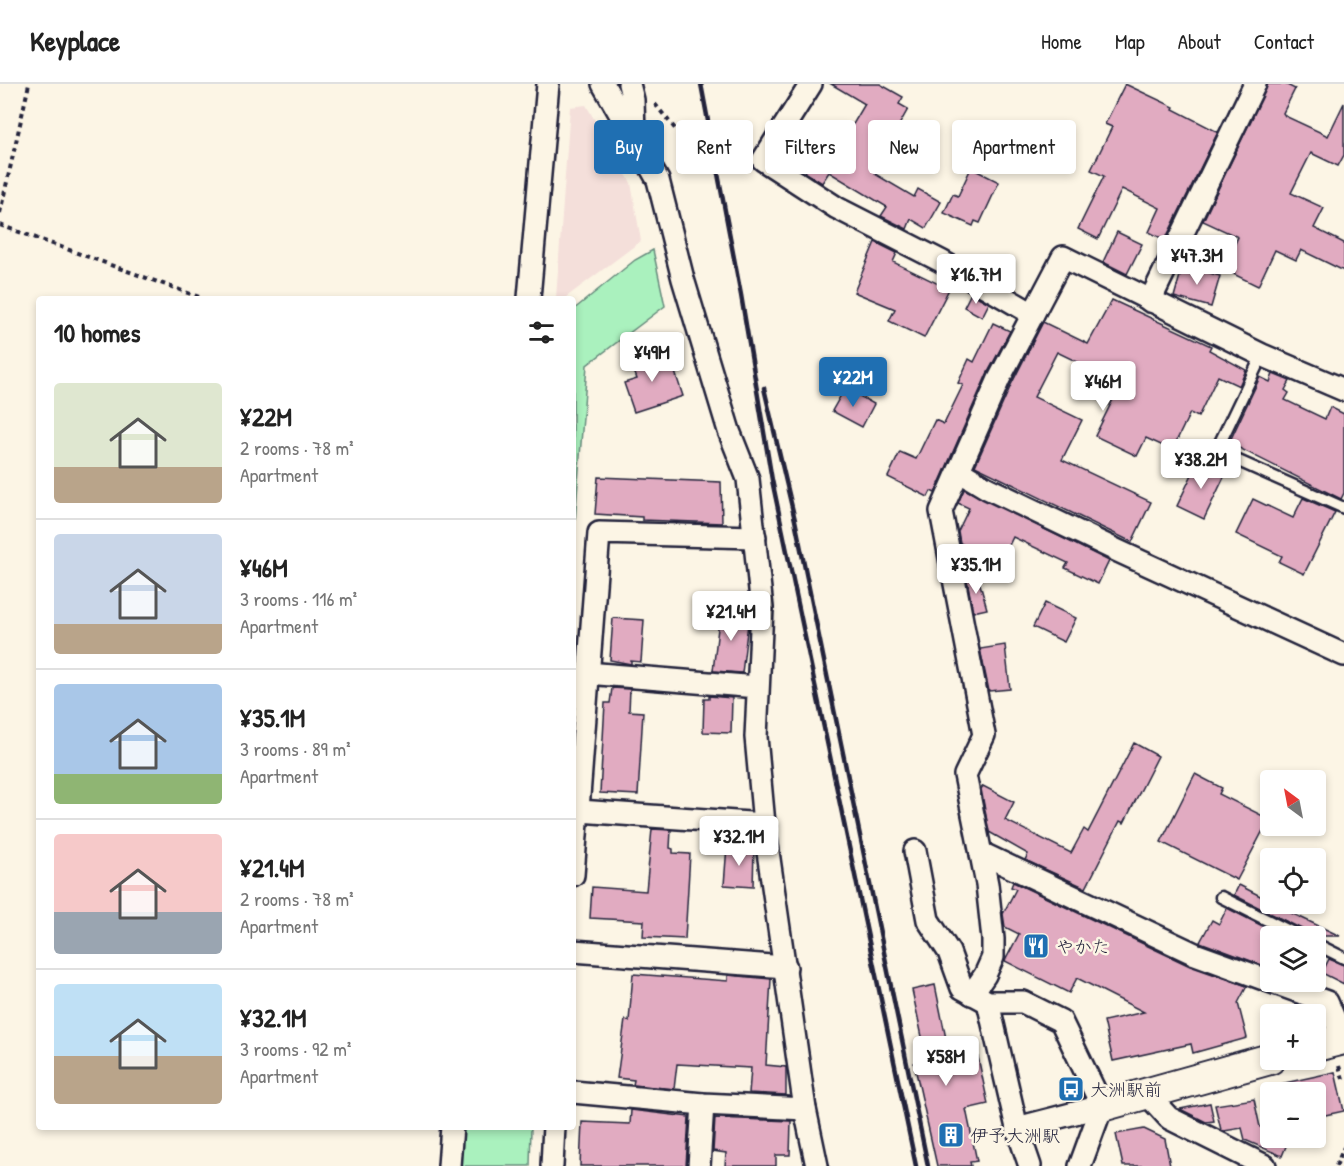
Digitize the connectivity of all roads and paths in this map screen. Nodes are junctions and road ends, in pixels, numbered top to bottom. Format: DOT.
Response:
graph roads {
  1 [pos="29,84"];
  2 [pos="548,84"];
  3 [pos="603,84"];
  4 [pos="811,84"];
  5 [pos="1255,84"];
  6 [pos="631,92"];
  7 [pos="624,120"];
  8 [pos="633,120"];
  9 [pos="763,160"];
  10 [pos="655,174"];
  11 [pos="0,213"];
  12 [pos="0,225"];
  13 [pos="196,296"];
  14 [pos="529,296"];
  15 [pos="1150,301"];
  16 [pos="1032,314"];
  17 [pos="1262,355"];
  18 [pos="1344,390"];
  19 [pos="959,471"];
  20 [pos="1344,508"];
  21 [pos="755,537"];
  22 [pos="1344,655"];
  23 [pos="587,673"];
  24 [pos="757,687"];
  25 [pos="579,811"];
  26 [pos="764,824"];
  27 [pos="576,843"];
  28 [pos="915,851"];
  29 [pos="981,853"];
  30 [pos="1221,897"];
  31 [pos="1279,926"];
  32 [pos="1326,949"];
  33 [pos="576,951"];
  34 [pos="1344,958"];
  35 [pos="786,967"];
  36 [pos="980,998"];
  37 [pos="1334,1041"];
  38 [pos="1260,1062"];
  39 [pos="576,1092"];
  40 [pos="1146,1093"];
  41 [pos="703,1104"];
  42 [pos="1101,1106"];
  43 [pos="805,1110"];
  44 [pos="1017,1128"];
  45 [pos="452,1130"];
  46 [pos="554,1130"];
  47 [pos="1344,1147"];
  48 [pos="449,1166"];
  49 [pos="552,1166"];
  50 [pos="699,1166"];
  51 [pos="817,1166"];
  52 [pos="1030,1166"];
  53 [pos="1080,1166"];
  54 [pos="1265,1166"];
  55 [pos="1336,1166"];
  1 -- 11 [label="path"];
  2 -- 14 [label="street"];
  3 -- 7 [label="street"];
  4 -- 9 [label="street"];
  5 -- 15 [label="street"];
  6 -- 8 [label="street"];
  6 -- 9 [label="path"];
  9 -- 16 [label="street"];
  10 -- 21 [label="street"];
  12 -- 13 [label="path"];
  15 -- 16 [label="street"];
  15 -- 17 [label="street"];
  16 -- 19 [label="street"];
  17 -- 18 [label="street"];
  17 -- 20 [label="lane"];
  19 -- 22 [label="street"];
  19 -- 29 [label="street"];
  21 -- 23 [label="street"];
  21 -- 24 [label="street"];
  23 -- 24 [label="street"];
  23 -- 25 [label="street"];
  24 -- 26 [label="street"];
  25 -- 26 [label="street"];
  25 -- 27 [label="street"];
  26 -- 35 [label="street"];
  28 -- 36 [label="street"];
  29 -- 36 [label="street"];
  29 -- 37 [label="street"];
  30 -- 31 [label="lane"];
  32 -- 34 [label="lane"];
  33 -- 35 [label="street"];
  35 -- 43 [label="street"];
  36 -- 42 [label="street"];
  36 -- 44 [label="street"];
  38 -- 40 [label="main road"];
  39 -- 41 [label="street"];
  40 -- 42 [label="main road"];
  40 -- 54 [label="street"];
  41 -- 43 [label="street"];
  41 -- 50 [label="street"];
  42 -- 44 [label="street"];
  42 -- 53 [label="street"];
  43 -- 51 [label="street"];
  44 -- 52 [label="street"];
  45 -- 48 [label="street"];
  46 -- 49 [label="street"];
  47 -- 55 [label="path"];
}
